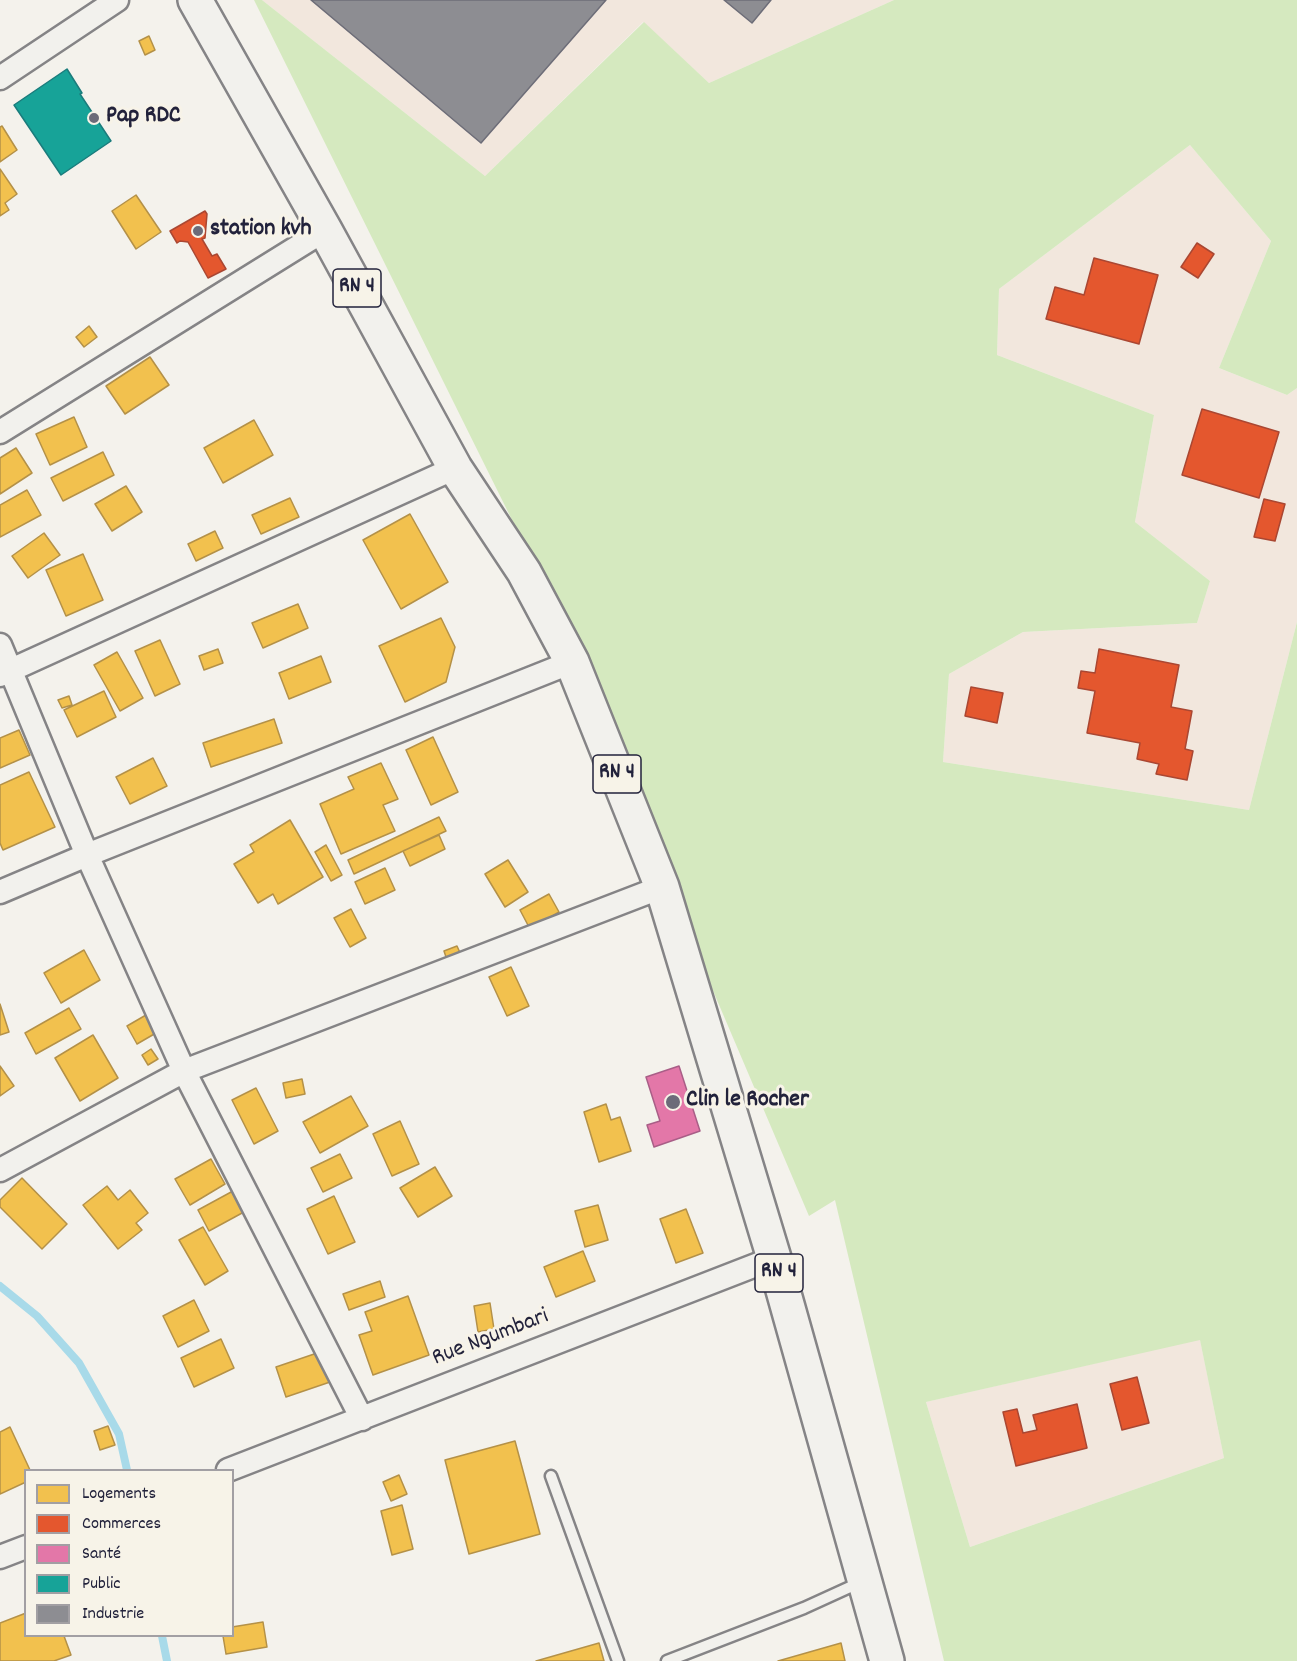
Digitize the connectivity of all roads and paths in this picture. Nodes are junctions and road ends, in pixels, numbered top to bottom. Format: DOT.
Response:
graph roads {
  1 [pos="117,0"];
  2 [pos="195,0"];
  3 [pos="0,78"];
  4 [pos="325,230"];
  5 [pos="0,432"];
  6 [pos="455,468"];
  7 [pos="0,645"];
  8 [pos="572,662"];
  9 [pos="5,672"];
  10 [pos="87,855"];
  11 [pos="662,887"];
  12 [pos="0,892"];
  13 [pos="184,1071"];
  14 [pos="0,1170"];
  15 [pos="774,1258"];
  16 [pos="362,1419"];
  17 [pos="231,1469"];
  18 [pos="552,1476"];
  19 [pos="24,1548"];
  20 [pos="0,1557"];
  21 [pos="865,1581"];
  22 [pos="618,1661"];
  23 [pos="667,1661"];
  24 [pos="887,1661"];
  1 -- 3 [label="street"];
  2 -- 4 [label="highway, RN 4"];
  4 -- 5 [label="street"];
  4 -- 6 [label="highway, RN 4"];
  6 -- 8 [label="highway, RN 4"];
  6 -- 9 [label="street"];
  7 -- 9 [label="street"];
  8 -- 10 [label="street"];
  8 -- 11 [label="highway, RN 4"];
  9 -- 10 [label="street"];
  10 -- 12 [label="street"];
  10 -- 13 [label="street"];
  11 -- 13 [label="street"];
  11 -- 15 [label="highway, RN 4"];
  13 -- 14 [label="street"];
  13 -- 16 [label="street"];
  15 -- 16 [label="street, Rue Ngumbari"];
  15 -- 21 [label="highway, RN 4"];
  16 -- 17 [label="street, Rue Ngumbari"];
  18 -- 22 [label="lane"];
  19 -- 20 [label="street"];
  21 -- 23 [label="lane"];
  21 -- 24 [label="highway, RN 4"];
}
